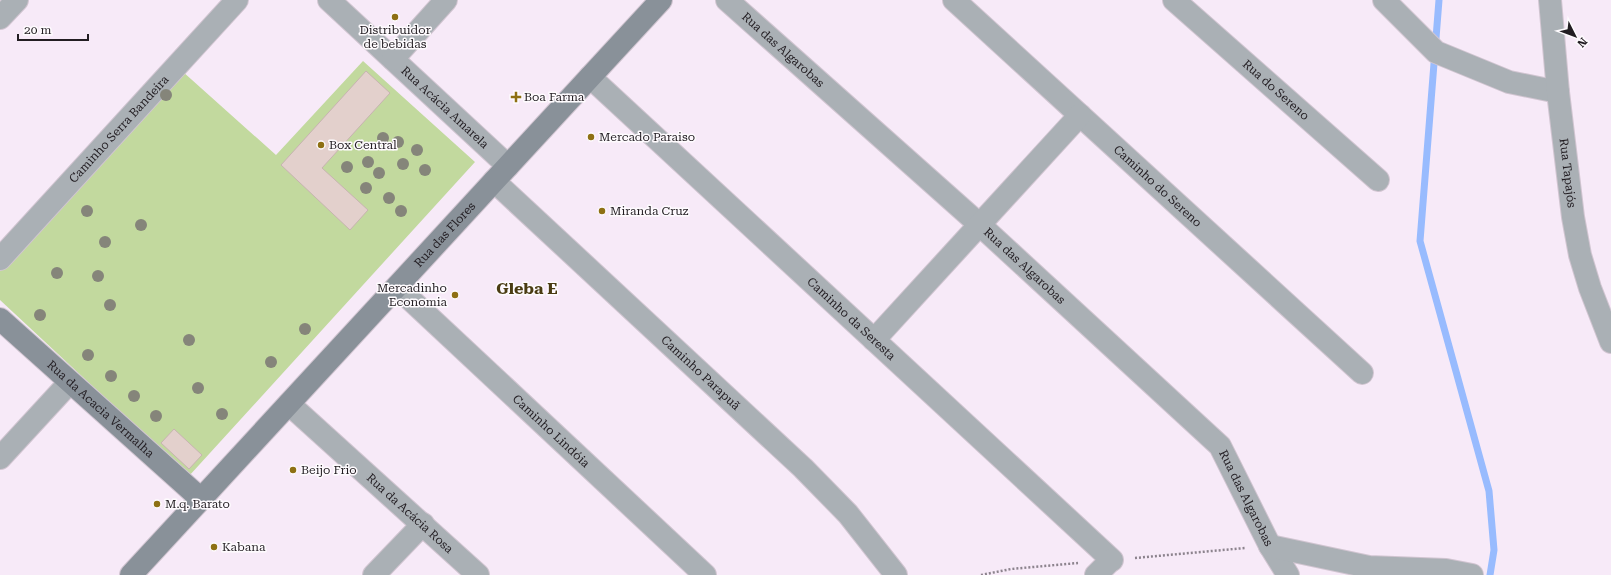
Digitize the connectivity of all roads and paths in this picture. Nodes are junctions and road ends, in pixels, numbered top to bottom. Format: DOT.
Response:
graph roads {
  1 [pos="17,0"];
  2 [pos="237,0"];
  3 [pos="329,0"];
  4 [pos="446,0"];
  5 [pos="661,0"];
  6 [pos="727,0"];
  7 [pos="954,0"];
  8 [pos="1174,0"];
  9 [pos="1550,0"];
  10 [pos="1388,3"];
  11 [pos="0,18"];
  12 [pos="392,59"];
  13 [pos="590,77"];
  14 [pos="1558,92"];
  15 [pos="1080,116"];
  16 [pos="501,174"];
  17 [pos="1378,180"];
  18 [pos="980,225"];
  19 [pos="0,259"];
  20 [pos="397,287"];
  21 [pos="0,319"];
  22 [pos="874,340"];
  23 [pos="1611,342"];
  24 [pos="1362,373"];
  25 [pos="70,382"];
  26 [pos="289,404"];
  27 [pos="0,458"];
  28 [pos="201,499"];
  29 [pos="422,524"];
  30 [pos="1277,565"];
  31 [pos="1470,574"];
  32 [pos="131,575"];
  33 [pos="374,575"];
  34 [pos="478,575"];
  35 [pos="705,575"];
  36 [pos="896,575"];
  37 [pos="1096,575"];
  1 -- 11 [label="street"];
  2 -- 19 [label="street, Caminho Serra Bandeira"];
  3 -- 12 [label="street, Rua Acácia Amarela"];
  4 -- 12 [label="street"];
  5 -- 13 [label="street, Rua das Flores"];
  6 -- 18 [label="street, Rua das Algarobas"];
  7 -- 15 [label="street, Caminho do Sereno"];
  8 -- 17 [label="street, Rua do Sereno"];
  9 -- 14 [label="street, Rua Tapajós"];
  10 -- 14 [label="street"];
  12 -- 16 [label="street, Rua Acácia Amarela"];
  13 -- 16 [label="street, Rua das Flores"];
  13 -- 22 [label="street, Caminho da Seresta"];
  14 -- 23 [label="street, Rua Tapajós"];
  15 -- 18 [label="street"];
  15 -- 24 [label="street, Caminho do Sereno"];
  16 -- 20 [label="street, Rua das Flores"];
  16 -- 36 [label="street, Caminho Parapuã"];
  18 -- 22 [label="street"];
  18 -- 30 [label="street, Rua das Algarobas"];
  20 -- 26 [label="street, Rua das Flores"];
  20 -- 35 [label="street, Caminho Lindóia"];
  21 -- 25 [label="street, Rua da Acacia Vermalha"];
  22 -- 37 [label="street, Caminho da Seresta"];
  25 -- 27 [label="street"];
  25 -- 28 [label="street, Rua da Acacia Vermalha"];
  26 -- 28 [label="street, Rua das Flores"];
  26 -- 29 [label="street, Rua da Acácia Rosa"];
  28 -- 32 [label="street, Rua das Flores"];
  29 -- 33 [label="street"];
  29 -- 34 [label="street, Rua da Acácia Rosa"];
  30 -- 31 [label="street"];
}
